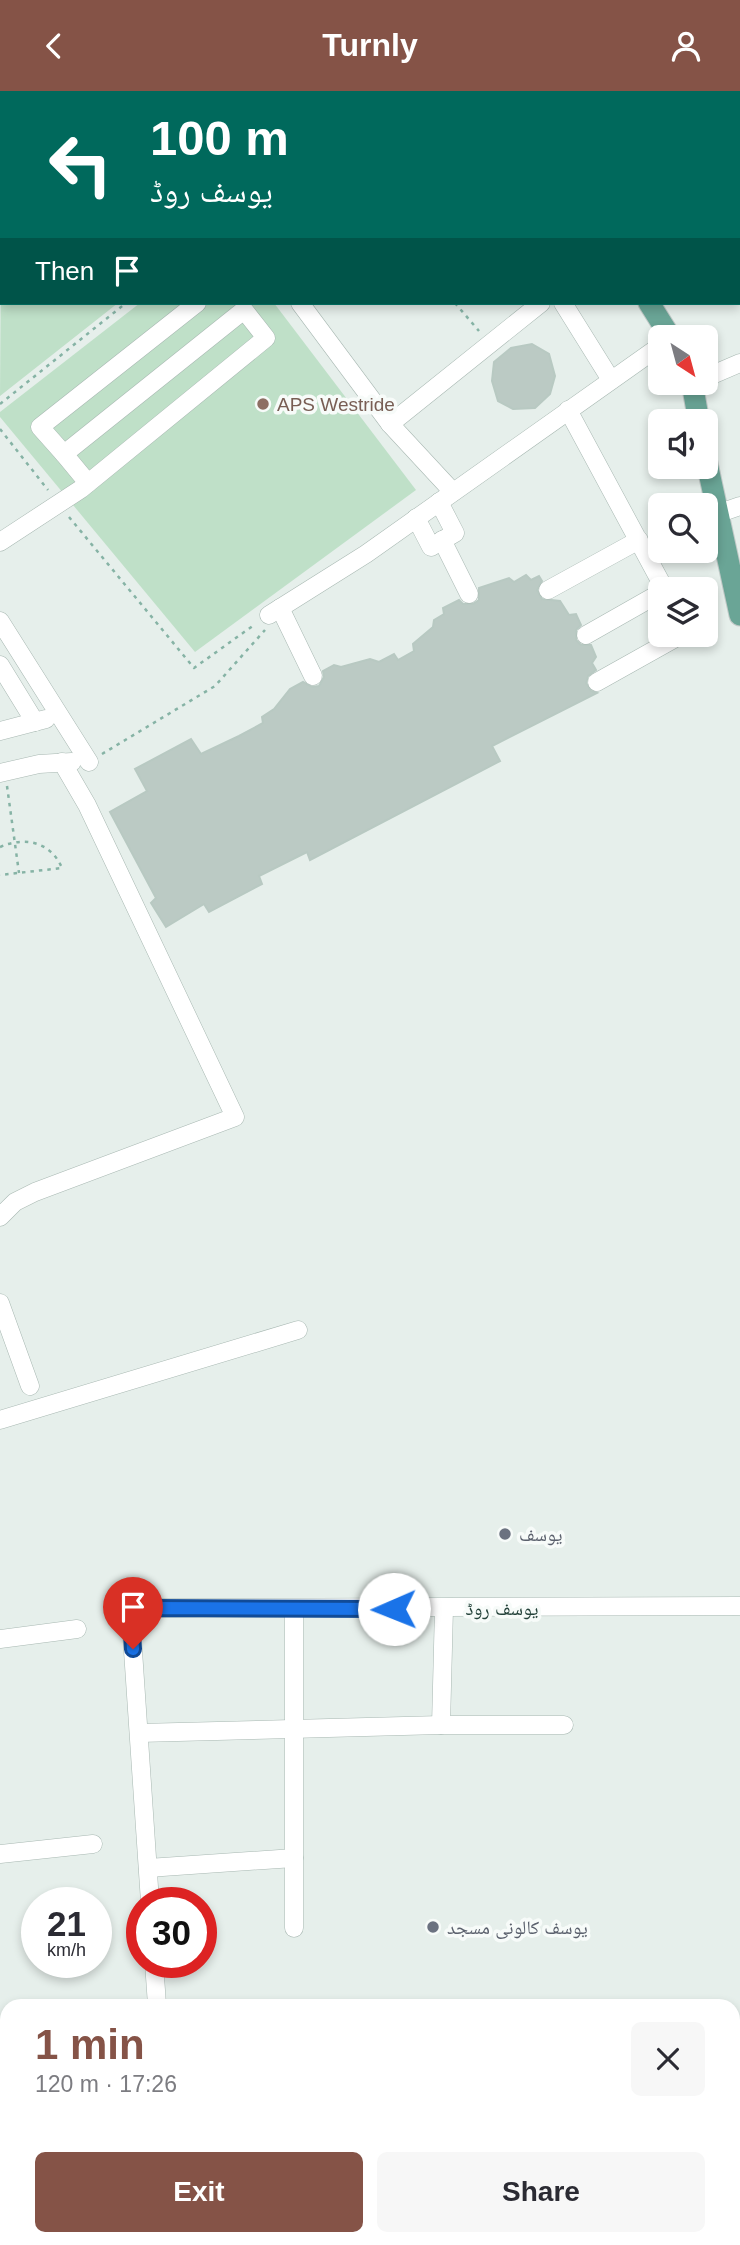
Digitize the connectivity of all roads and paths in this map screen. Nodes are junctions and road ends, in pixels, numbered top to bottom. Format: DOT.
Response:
graph roads {
  1 [pos="124,305"];
  2 [pos="194,305"];
  3 [pos="301,305"];
  4 [pos="457,305"];
  5 [pos="539,305"];
  6 [pos="564,305"];
  7 [pos="650,305"];
  8 [pos="241,306"];
  9 [pos="663,325"];
  10 [pos="490,344"];
  11 [pos="648,354"];
  12 [pos="740,363"];
  13 [pos="718,372"];
  14 [pos="611,380"];
  15 [pos="0,404"];
  16 [pos="568,410"];
  17 [pos="390,424"];
  18 [pos="0,429"];
  19 [pos="64,454"];
  20 [pos="88,483"];
  21 [pos="446,497"];
  22 [pos="60,505"];
  23 [pos="740,506"];
  24 [pos="718,513"];
  25 [pos="416,518"];
  26 [pos="718,522"];
  27 [pos="442,540"];
  28 [pos="639,540"];
  29 [pos="0,542"];
  30 [pos="658,577"];
  31 [pos="548,590"];
  32 [pos="469,594"];
  33 [pos="648,600"];
  34 [pos="274,611"];
  35 [pos="740,615"];
  36 [pos="0,621"];
  37 [pos="586,635"];
  38 [pos="660,647"];
  39 [pos="0,665"];
  40 [pos="313,676"];
  41 [pos="597,683"];
  42 [pos="60,715"];
  43 [pos="35,722"];
  44 [pos="0,731"];
  45 [pos="62,762"];
  46 [pos="89,762"];
  47 [pos="2,772"];
  48 [pos="15,840"];
  49 [pos="0,847"];
  50 [pos="19,873"];
  51 [pos="0,876"];
  52 [pos="0,1217"];
  53 [pos="0,1303"];
  54 [pos="298,1330"];
  55 [pos="30,1386"];
  56 [pos="0,1420"];
  57 [pos="740,1607"];
  58 [pos="444,1608"];
  59 [pos="294,1610"];
  60 [pos="77,1629"];
  61 [pos="0,1639"];
  62 [pos="441,1725"];
  63 [pos="564,1725"];
  64 [pos="294,1728"];
  65 [pos="139,1733"];
  66 [pos="93,1844"];
  67 [pos="0,1854"];
  68 [pos="294,1858"];
  69 [pos="148,1868"];
  70 [pos="149,1887"];
  71 [pos="294,1928"];
  72 [pos="155,1978"];
  73 [pos="157,1999"];
  1 -- 15 [label="path"];
  2 -- 19 [label="street"];
  3 -- 17 [label="street"];
  4 -- 10 [label="path"];
  5 -- 10 [label="street"];
  6 -- 14 [label="street"];
  7 -- 9 [label="main road"];
  8 -- 19 [label="street"];
  8 -- 20 [label="street"];
  10 -- 17 [label="street"];
  11 -- 14 [label="street"];
  12 -- 13 [label="street"];
  14 -- 16 [label="street"];
  16 -- 21 [label="street"];
  16 -- 28 [label="street"];
  17 -- 21 [label="street"];
  18 -- 22 [label="path"];
  19 -- 20 [label="street"];
  20 -- 22 [label="street"];
  21 -- 25 [label="street"];
  21 -- 27 [label="street"];
  22 -- 29 [label="street"];
  22 -- 34 [label="path"];
  23 -- 24 [label="street"];
  25 -- 27 [label="street"];
  25 -- 34 [label="street"];
  26 -- 35 [label="main road"];
  27 -- 32 [label="street"];
  28 -- 30 [label="street"];
  28 -- 31 [label="street"];
  33 -- 37 [label="street"];
  34 -- 40 [label="street"];
  34 -- 46 [label="path"];
  36 -- 42 [label="street"];
  38 -- 41 [label="street"];
  39 -- 43 [label="street"];
  42 -- 43 [label="street"];
  42 -- 46 [label="street"];
  43 -- 44 [label="street"];
  45 -- 46 [label="street"];
  45 -- 47 [label="street"];
  45 -- 52 [label="street"];
  47 -- 48 [label="path"];
  48 -- 49 [label="path"];
  48 -- 50 [label="path"];
  48 -- 50 [label="path"];
  50 -- 51 [label="path"];
  53 -- 55 [label="street"];
  54 -- 56 [label="street"];
  57 -- 58 [label="street, یوسف روڈ"];
  58 -- 59 [label="street, یوسف روڈ"];
  58 -- 62 [label="street"];
  59 -- 64 [label="street"];
  59 -- 65 [label="street, یوسف روڈ"];
  60 -- 61 [label="street"];
  62 -- 63 [label="street"];
  62 -- 64 [label="street"];
  64 -- 65 [label="street"];
  64 -- 68 [label="street"];
  65 -- 69 [label="street, یوسف روڈ"];
  66 -- 67 [label="street"];
  68 -- 69 [label="street"];
  68 -- 71 [label="street"];
  69 -- 70 [label="street, یوسف روڈ"];
  72 -- 73 [label="street"];
}
